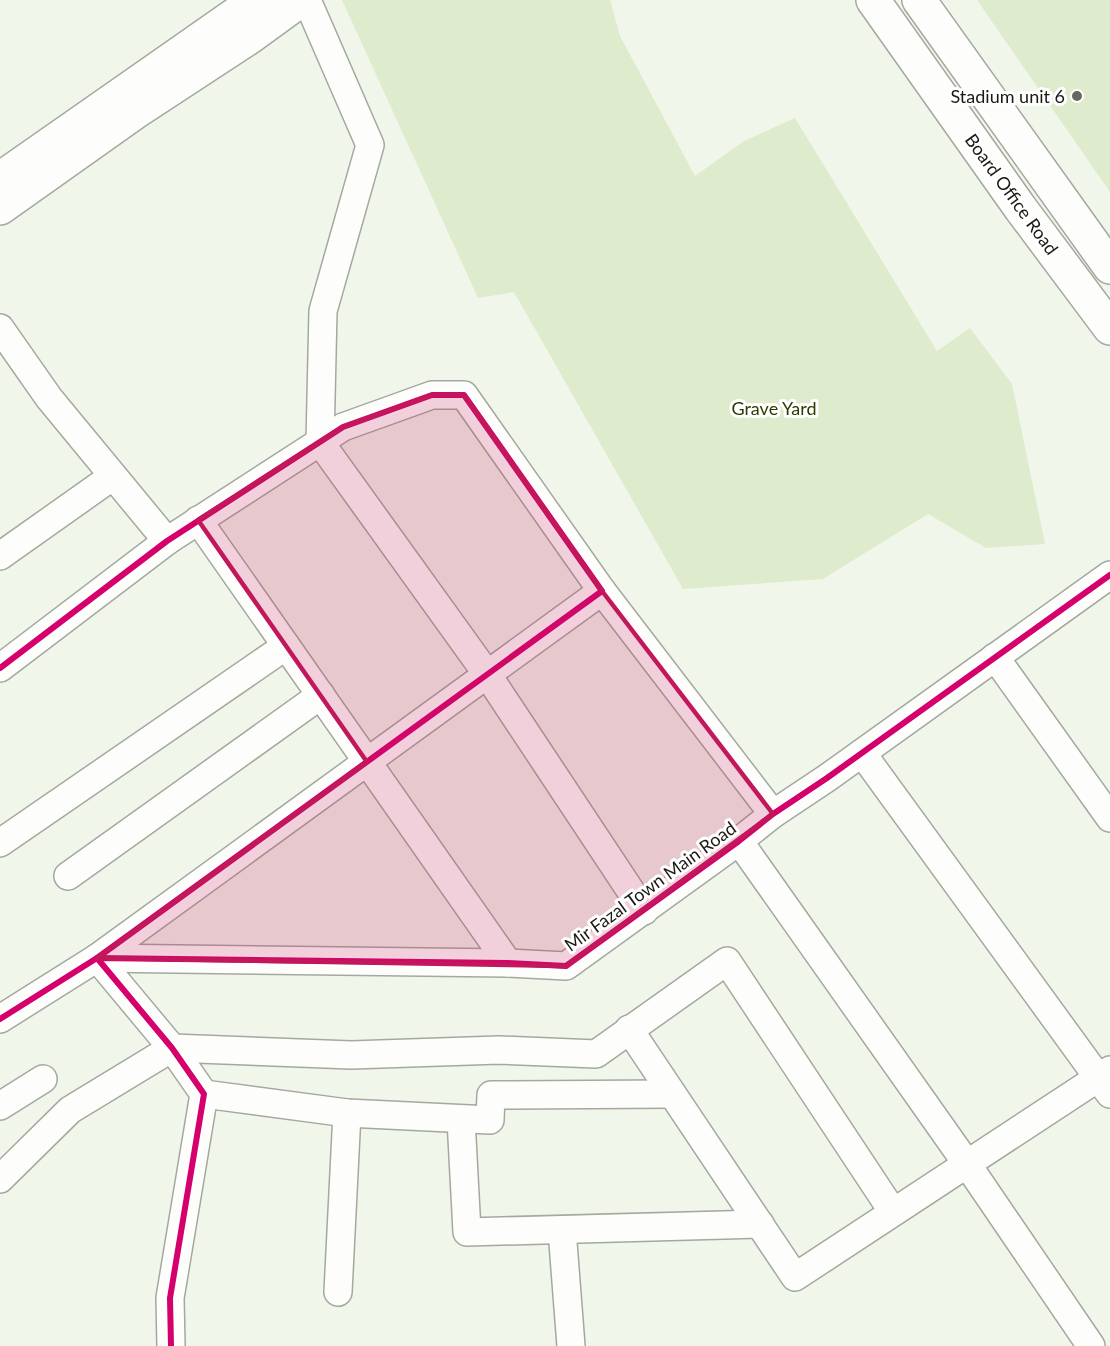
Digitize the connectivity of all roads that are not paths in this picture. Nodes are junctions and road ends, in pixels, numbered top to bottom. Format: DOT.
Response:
graph roads {
  1 [pos="301,0"];
  2 [pos="308,0"];
  3 [pos="873,0"];
  4 [pos="919,0"];
  5 [pos="241,13"];
  6 [pos="0,179"];
  7 [pos="0,208"];
  8 [pos="1110,267"];
  9 [pos="0,328"];
  10 [pos="1110,328"];
  11 [pos="320,442"];
  12 [pos="113,476"];
  13 [pos="198,520"];
  14 [pos="167,541"];
  15 [pos="0,556"];
  16 [pos="1110,575"];
  17 [pos="602,591"];
  18 [pos="286,646"];
  19 [pos="995,657"];
  20 [pos="0,668"];
  21 [pos="487,674"];
  22 [pos="321,695"];
  23 [pos="862,753"];
  24 [pos="367,762"];
  25 [pos="773,814"];
  26 [pos="1110,818"];
  27 [pos="739,841"];
  28 [pos="0,843"];
  29 [pos="68,876"];
  30 [pos="644,911"];
  31 [pos="98,958"];
  32 [pos="508,963"];
  33 [pos="0,1019"];
  34 [pos="629,1029"];
  35 [pos="172,1048"];
  36 [pos="43,1079"];
  37 [pos="1106,1081"];
  38 [pos="204,1094"];
  39 [pos="672,1094"];
  40 [pos="0,1106"];
  41 [pos="347,1113"];
  42 [pos="461,1119"];
  43 [pos="967,1164"];
  44 [pos="0,1179"];
  45 [pos="893,1212"];
  46 [pos="760,1224"];
  47 [pos="562,1230"];
  48 [pos="338,1292"];
  49 [pos="171,1346"];
  50 [pos="571,1346"];
  51 [pos="1091,1346"];
  1 -- 5 [label="street"];
  2 -- 11 [label="street"];
  3 -- 10 [label="street, Board Office Road"];
  4 -- 8 [label="street, Board Office Road"];
  5 -- 6 [label="street"];
  5 -- 7 [label="street"];
  9 -- 12 [label="street"];
  11 -- 13 [label="street"];
  11 -- 17 [label="street"];
  11 -- 21 [label="street"];
  12 -- 14 [label="street"];
  12 -- 15 [label="street"];
  13 -- 14 [label="street"];
  13 -- 18 [label="street"];
  14 -- 20 [label="street"];
  16 -- 19 [label="street, Mir Fazal Town Main Road"];
  17 -- 21 [label="street"];
  17 -- 25 [label="street"];
  18 -- 22 [label="street"];
  18 -- 28 [label="street"];
  19 -- 23 [label="street, Mir Fazal Town Main Road"];
  19 -- 26 [label="street"];
  21 -- 24 [label="street"];
  21 -- 30 [label="street"];
  22 -- 24 [label="street"];
  22 -- 29 [label="street"];
  23 -- 25 [label="street, Mir Fazal Town Main Road"];
  23 -- 37 [label="street"];
  24 -- 31 [label="street"];
  24 -- 32 [label="street"];
  25 -- 27 [label="street, Mir Fazal Town Main Road"];
  27 -- 30 [label="street, Mir Fazal Town Main Road"];
  27 -- 43 [label="street"];
  30 -- 32 [label="street, Mir Fazal Town Main Road"];
  31 -- 32 [label="street, Mir Fazal Town Main Road"];
  31 -- 33 [label="street"];
  31 -- 35 [label="street"];
  34 -- 35 [label="street"];
  34 -- 39 [label="street"];
  34 -- 45 [label="street"];
  35 -- 38 [label="street"];
  35 -- 44 [label="street"];
  36 -- 40 [label="street"];
  37 -- 43 [label="street"];
  38 -- 41 [label="street"];
  38 -- 49 [label="street"];
  39 -- 42 [label="street"];
  39 -- 46 [label="street"];
  41 -- 42 [label="street"];
  41 -- 48 [label="street"];
  42 -- 47 [label="street"];
  43 -- 45 [label="street"];
  43 -- 51 [label="street"];
  45 -- 46 [label="street"];
  46 -- 47 [label="street"];
  47 -- 50 [label="street"];
}
